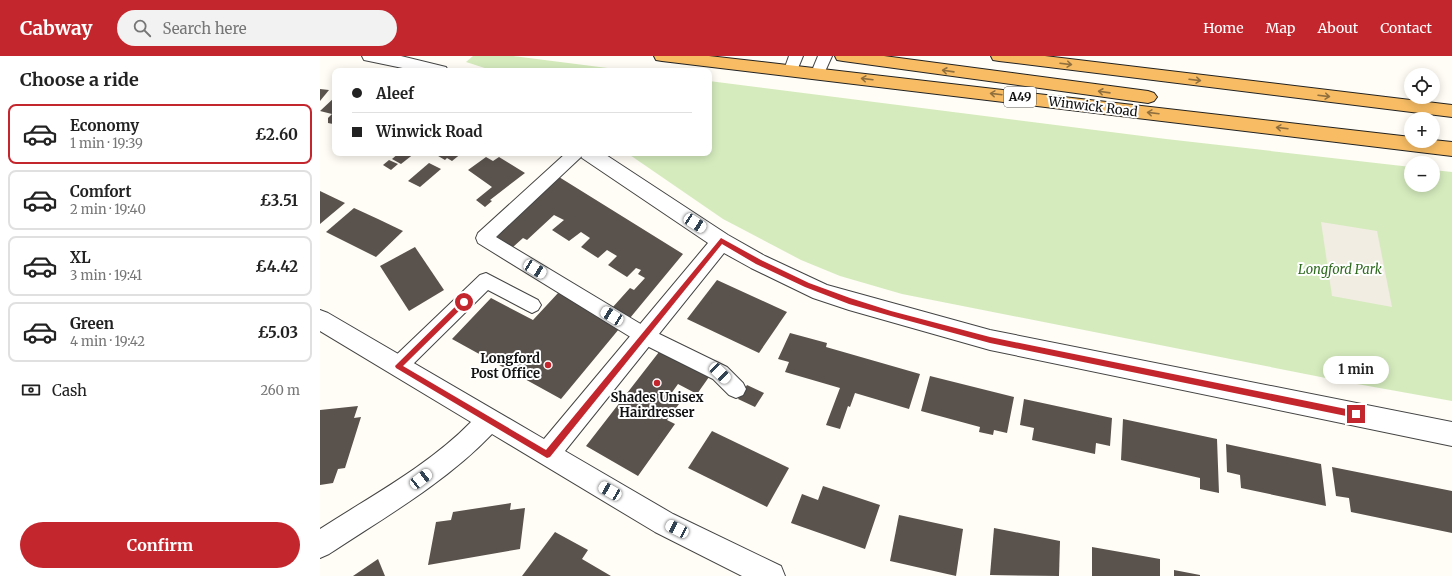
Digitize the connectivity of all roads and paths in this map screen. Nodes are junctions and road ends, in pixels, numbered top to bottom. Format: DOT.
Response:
graph roads {
  1 [pos="370,56"];
  2 [pos="662,56"];
  3 [pos="825,56"];
  4 [pos="843,56"];
  5 [pos="999,56"];
  6 [pos="794,63"];
  7 [pos="428,68"];
  8 [pos="818,73"];
  9 [pos="1452,111"];
  10 [pos="1377,140"];
  11 [pos="1452,149"];
  12 [pos="573,156"];
  13 [pos="594,156"];
  14 [pos="721,241"];
  15 [pos="532,305"];
  16 [pos="320,320"];
  17 [pos="643,335"];
  18 [pos="398,366"];
  19 [pos="736,389"];
  20 [pos="489,420"];
  21 [pos="1452,434"];
  22 [pos="547,454"];
  23 [pos="320,545"];
  24 [pos="771,576"];
  1 -- 7 [label="street"];
  2 -- 6 [label="highway, Winwick Road / A49"];
  3 -- 8 [label="lane"];
  10 -- 4 [label="highway, one-way"];
  5 -- 9 [label="highway, one-way"];
  6 -- 8 [label="highway, Winwick Road / A49"];
  10 -- 8 [label="highway, Winwick Road / A49, one-way"];
  10 -- 11 [label="highway, Winwick Road / A49"];
  12 -- 17 [label="lane"];
  13 -- 14 [label="street"];
  14 -- 17 [label="street"];
  14 -- 21 [label="street"];
  15 -- 18 [label="lane"];
  16 -- 18 [label="street"];
  17 -- 19 [label="lane"];
  17 -- 22 [label="street"];
  18 -- 20 [label="street"];
  20 -- 22 [label="street"];
  20 -- 23 [label="street"];
  22 -- 24 [label="street"];
}
